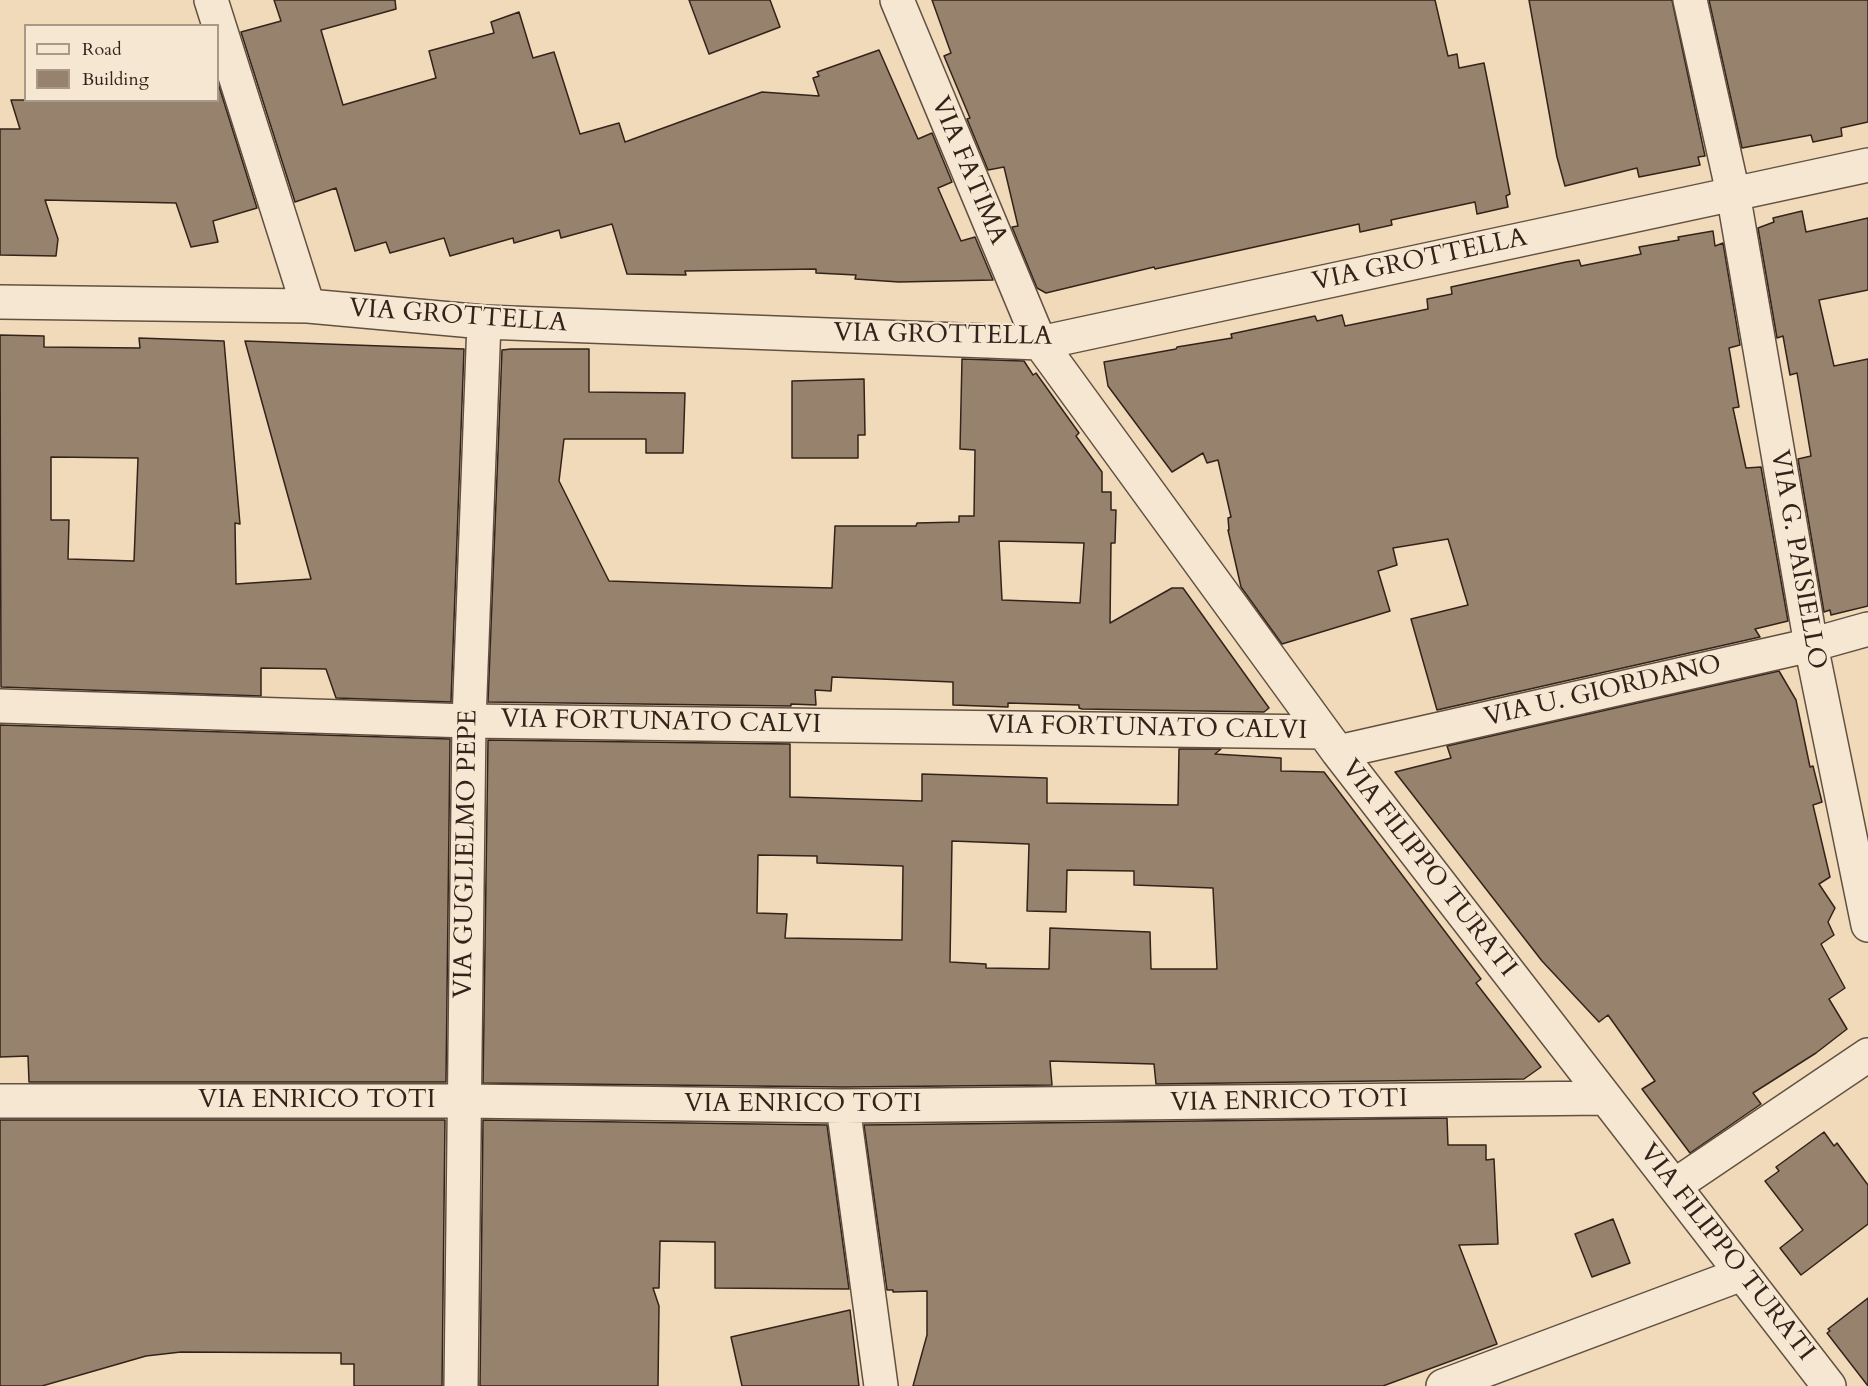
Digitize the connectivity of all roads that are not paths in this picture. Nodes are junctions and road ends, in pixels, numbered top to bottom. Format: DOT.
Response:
graph roads {
  1 [pos="211,0"];
  2 [pos="897,0"];
  3 [pos="1690,0"];
  4 [pos="219,24"];
  5 [pos="219,25"];
  6 [pos="1868,165"];
  7 [pos="1733,194"];
  8 [pos="0,302"];
  9 [pos="308,306"];
  10 [pos="484,322"];
  11 [pos="1040,343"];
  12 [pos="1868,629"];
  13 [pos="1811,645"];
  14 [pos="0,706"];
  15 [pos="469,721"];
  16 [pos="1330,742"];
  17 [pos="1868,925"];
  18 [pos="1868,1054"];
  19 [pos="1606,1098"];
  20 [pos="0,1101"];
  21 [pos="464,1101"];
  22 [pos="843,1106"];
  23 [pos="1674,1186"];
  24 [pos="1742,1274"];
  25 [pos="461,1386"];
  26 [pos="881,1386"];
  27 [pos="1443,1386"];
  28 [pos="1829,1386"];
  1 -- 4 [label="street"];
  2 -- 11 [label="street, VIA FATIMA"];
  3 -- 7 [label="street, VIA G. PAISIELLO"];
  5 -- 9 [label="street"];
  6 -- 7 [label="street, VIA GROTTELLA"];
  7 -- 11 [label="street, VIA GROTTELLA"];
  7 -- 13 [label="street, VIA G. PAISIELLO"];
  8 -- 9 [label="street, VIA GROTTELLA"];
  9 -- 10 [label="street, VIA GROTTELLA"];
  10 -- 11 [label="street, VIA GROTTELLA"];
  10 -- 15 [label="street, VIA GUGLIELMO PEPE"];
  11 -- 16 [label="street, VIA FILIPPO TURATI"];
  12 -- 13 [label="street, VIA U. GIORDANO"];
  13 -- 16 [label="street, VIA U. GIORDANO"];
  13 -- 17 [label="street, VIA G. PAISIELLO"];
  14 -- 15 [label="street, VIA FORTUNATO CALVI"];
  15 -- 16 [label="street, VIA FORTUNATO CALVI"];
  15 -- 21 [label="street, VIA GUGLIELMO PEPE"];
  16 -- 19 [label="street, VIA FILIPPO TURATI"];
  18 -- 23 [label="street"];
  19 -- 22 [label="street, VIA ENRICO TOTI"];
  19 -- 23 [label="street, VIA FILIPPO TURATI"];
  20 -- 21 [label="street, VIA ENRICO TOTI"];
  21 -- 22 [label="street, VIA ENRICO TOTI"];
  21 -- 25 [label="street, VIA GUGLIELMO PEPE"];
  22 -- 26 [label="street"];
  23 -- 24 [label="street, VIA FILIPPO TURATI"];
  24 -- 27 [label="street"];
  24 -- 28 [label="street, VIA FILIPPO TURATI"];
}
